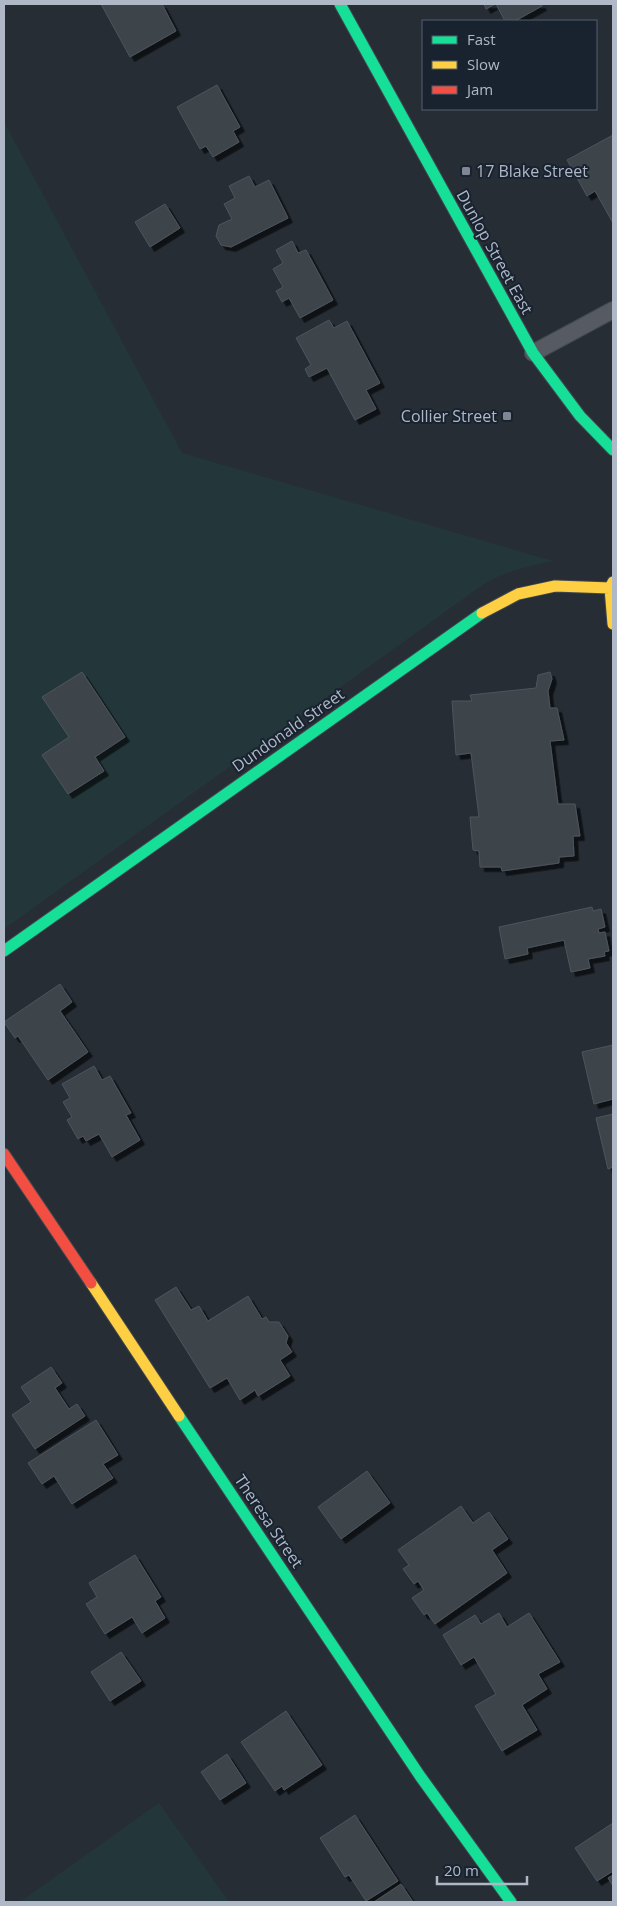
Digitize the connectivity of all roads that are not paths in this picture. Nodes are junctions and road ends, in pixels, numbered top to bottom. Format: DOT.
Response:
graph roads {
  1 [pos="340,4"];
  2 [pos="613,310"];
  3 [pos="533,353"];
  4 [pos="613,450"];
  5 [pos="611,585"];
  6 [pos="613,624"];
  7 [pos="4,951"];
  8 [pos="4,1154"];
  9 [pos="511,1902"];
  1 -- 3 [label="street, Dunlop Street East"];
  2 -- 3 [label="lane"];
  3 -- 4 [label="street, Dunlop Street East"];
  5 -- 6 [label="street"];
  5 -- 7 [label="street, Dundonald Street"];
  8 -- 9 [label="street, Theresa Street"];
}
